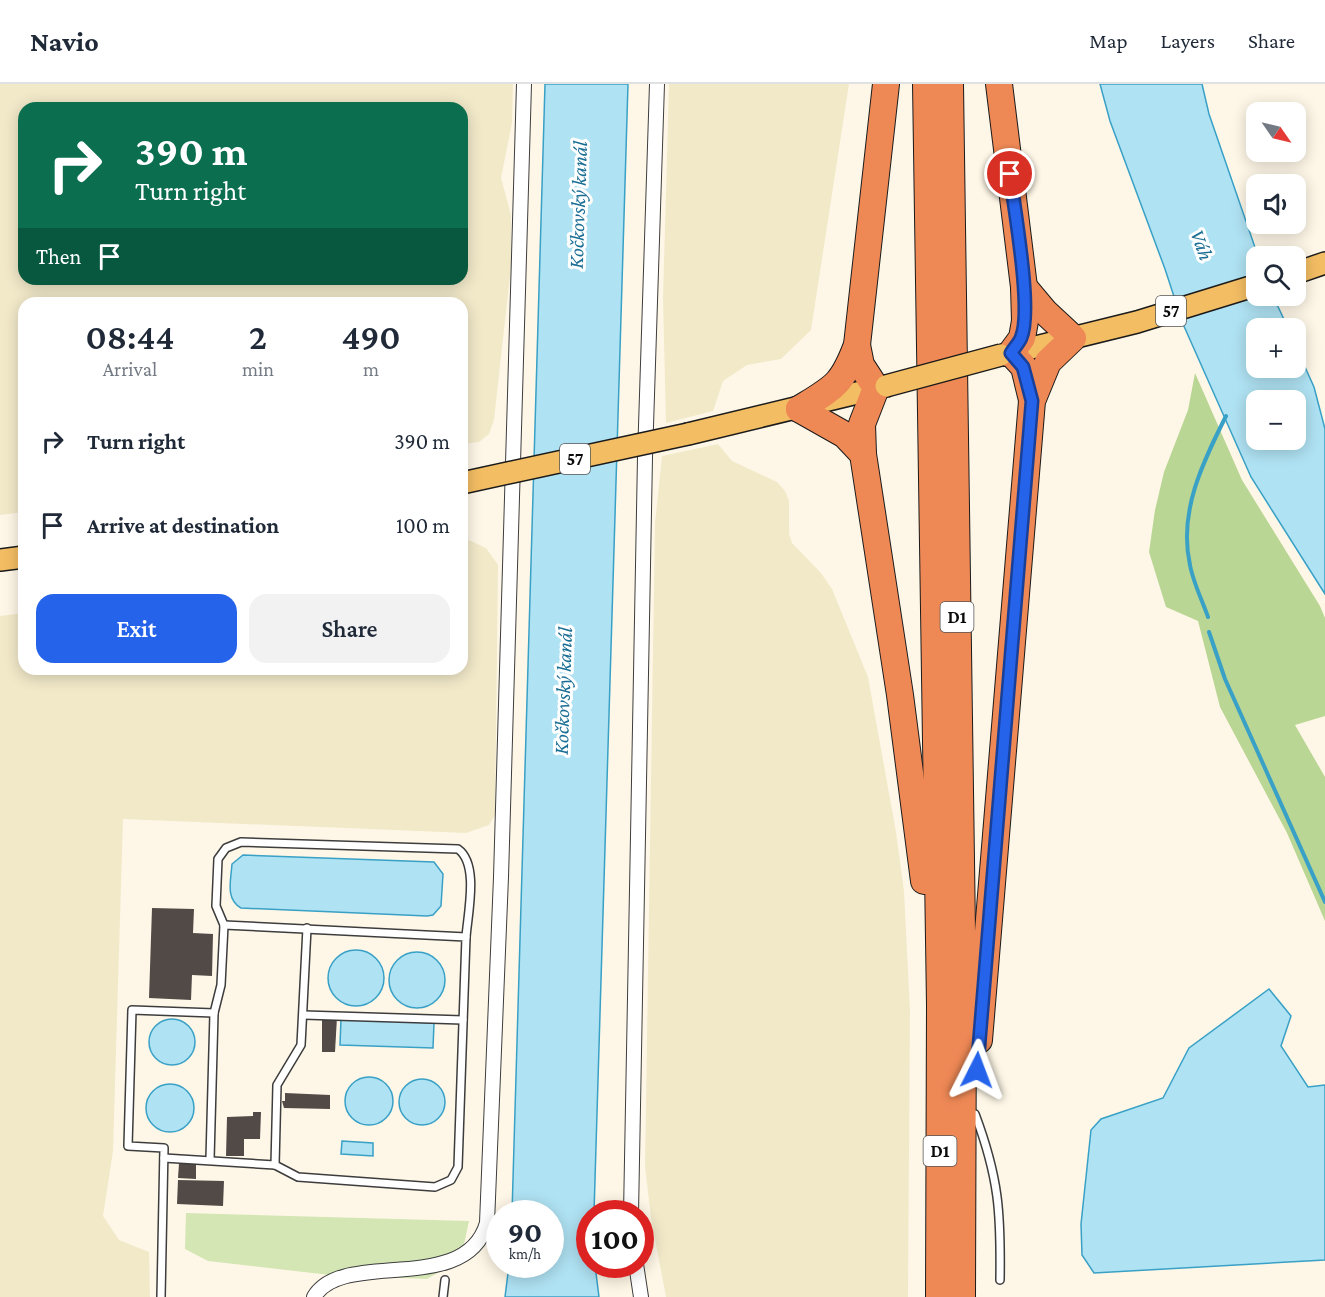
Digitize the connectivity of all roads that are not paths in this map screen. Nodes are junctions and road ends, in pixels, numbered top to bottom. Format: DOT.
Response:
graph roads {
  1 [pos="524,84"];
  2 [pos="657,84"];
  3 [pos="886,84"];
  4 [pos="926,84"];
  5 [pos="950,84"];
  6 [pos="999,84"];
  7 [pos="1325,263"];
  8 [pos="1306,270"];
  9 [pos="1024,287"];
  10 [pos="1246,288"];
  11 [pos="1079,337"];
  12 [pos="857,345"];
  13 [pos="1006,354"];
  14 [pos="881,387"];
  15 [pos="1032,401"];
  16 [pos="799,409"];
  17 [pos="863,454"];
  18 [pos="468,482"];
  19 [pos="18,558"];
  20 [pos="0,560"];
  21 [pos="224,925"];
  22 [pos="307,928"];
  23 [pos="466,936"];
  24 [pos="940,1005"];
  25 [pos="214,1013"];
  26 [pos="304,1015"];
  27 [pos="463,1020"];
  28 [pos="975,1114"];
  29 [pos="963,1150"];
  30 [pos="164,1158"];
  31 [pos="210,1159"];
  32 [pos="275,1165"];
  33 [pos="631,1200"];
  34 [pos="638,1278"];
  35 [pos="1000,1280"];
  36 [pos="439,1282"];
  37 [pos="398,1284"];
  38 [pos="161,1297"];
  39 [pos="314,1297"];
  40 [pos="443,1297"];
  41 [pos="641,1297"];
  42 [pos="939,1297"];
  43 [pos="962,1297"];
  1 -- 36 [label="street"];
  2 -- 33 [label="street"];
  3 -- 12 [label="highway"];
  4 -- 24 [label="highway, D1"];
  5 -- 29 [label="highway, D1"];
  6 -- 9 [label="highway"];
  7 -- 8 [label="main road"];
  9 -- 11 [label="highway"];
  9 -- 13 [label="highway"];
  10 -- 11 [label="main road, 57"];
  11 -- 13 [label="main road, 57"];
  11 -- 15 [label="highway"];
  12 -- 14 [label="highway"];
  12 -- 16 [label="highway"];
  13 -- 14 [label="main road, 57, bridge"];
  13 -- 15 [label="highway"];
  14 -- 16 [label="main road, 57"];
  14 -- 17 [label="highway"];
  15 -- 28 [label="highway"];
  16 -- 17 [label="highway"];
  16 -- 18 [label="main road, 57, bridge"];
  17 -- 24 [label="highway"];
  19 -- 20 [label="main road"];
  21 -- 22 [label="lane"];
  21 -- 23 [label="lane"];
  21 -- 25 [label="lane"];
  22 -- 23 [label="lane"];
  22 -- 26 [label="lane"];
  23 -- 27 [label="lane"];
  24 -- 42 [label="highway, D1"];
  25 -- 30 [label="lane"];
  25 -- 31 [label="lane"];
  26 -- 27 [label="lane"];
  26 -- 32 [label="lane"];
  27 -- 32 [label="lane"];
  28 -- 29 [label="highway"];
  28 -- 35 [label="lane"];
  29 -- 43 [label="highway, D1"];
  30 -- 31 [label="lane"];
  30 -- 38 [label="lane"];
  31 -- 32 [label="lane"];
  34 -- 41 [label="street"];
  36 -- 40 [label="lane"];
  37 -- 39 [label="street"];
}
